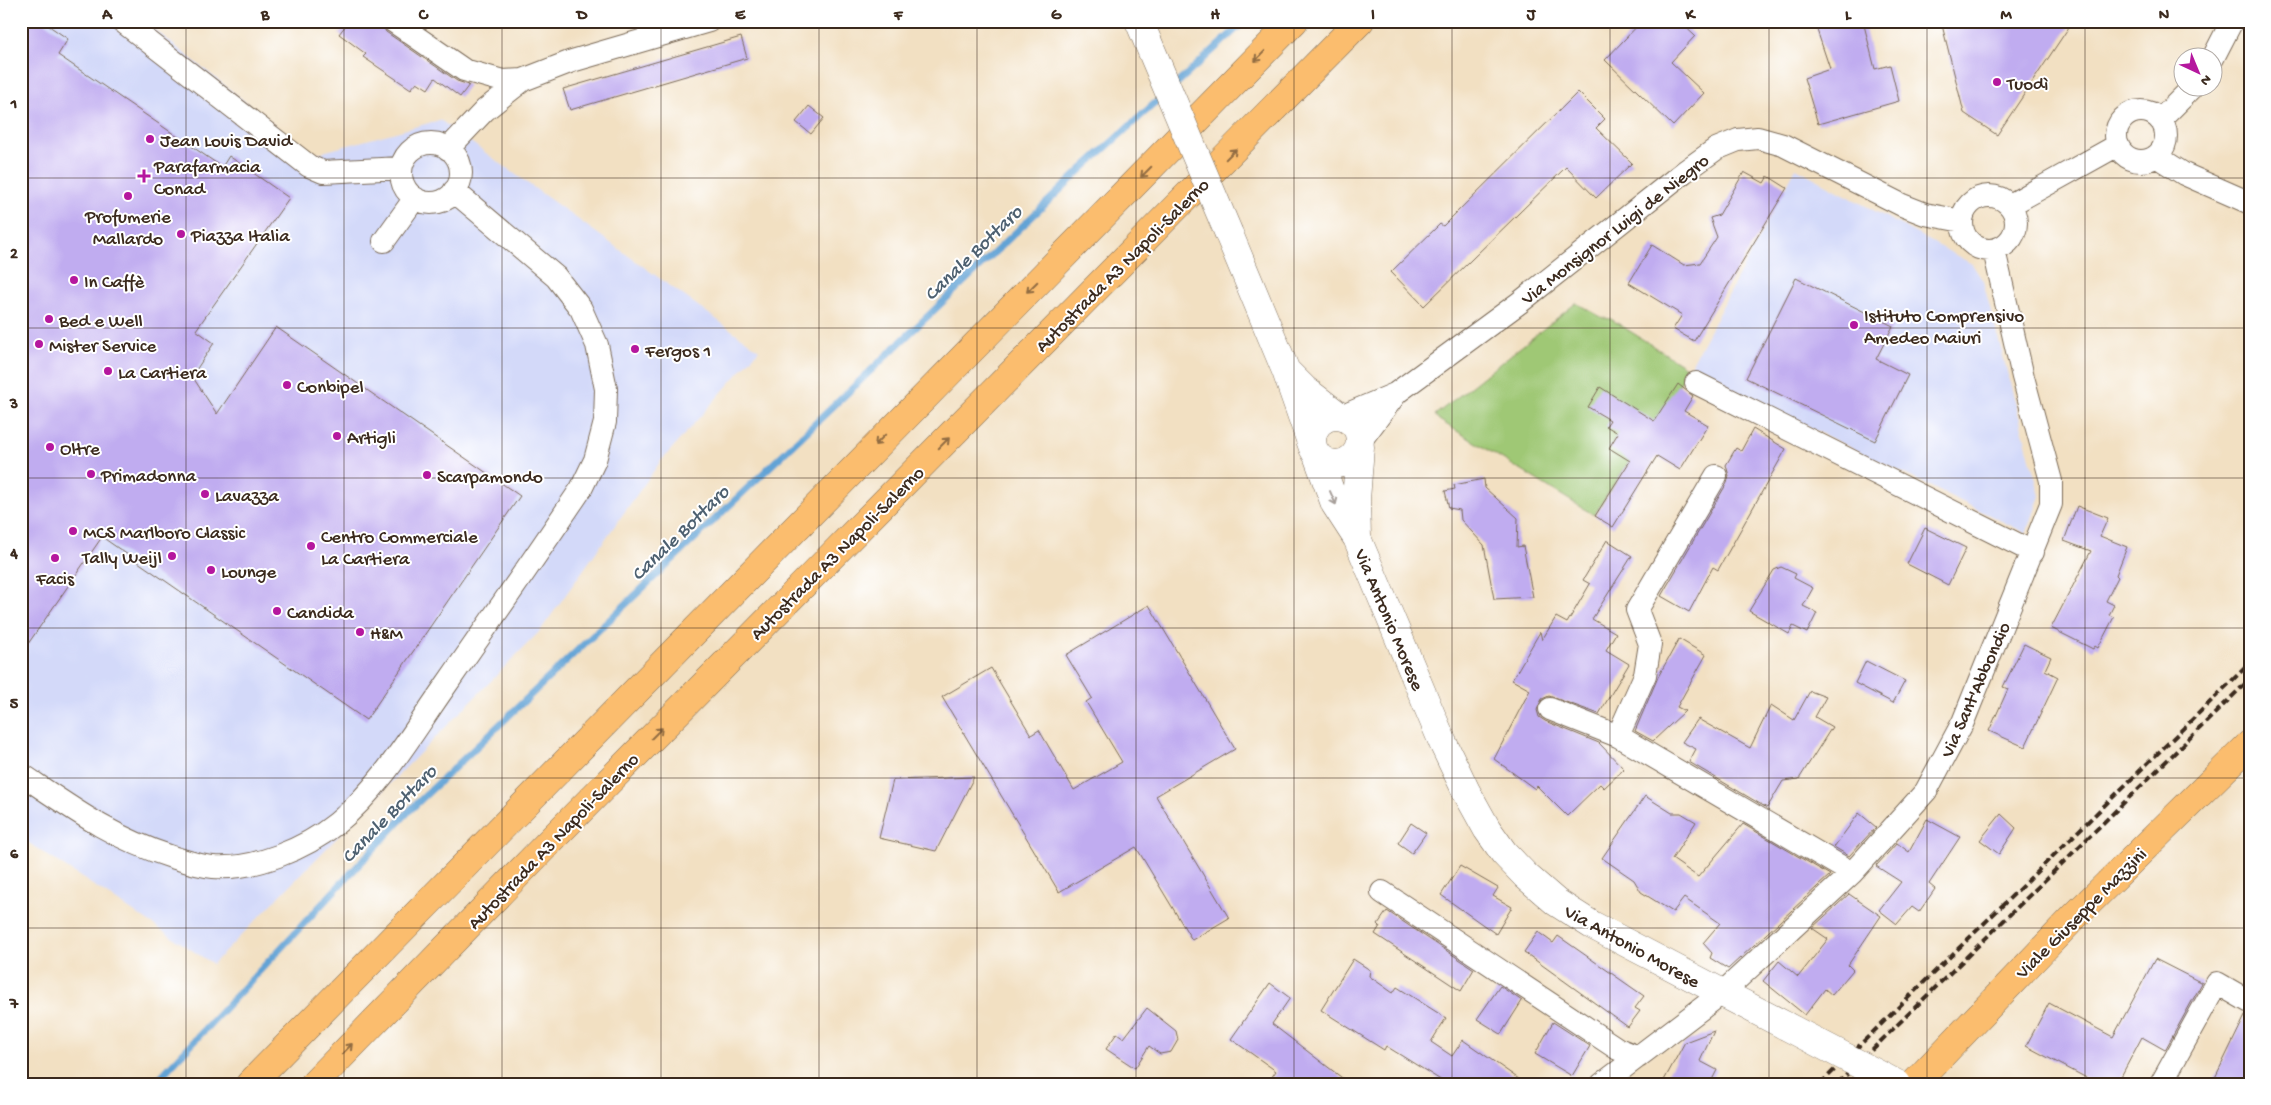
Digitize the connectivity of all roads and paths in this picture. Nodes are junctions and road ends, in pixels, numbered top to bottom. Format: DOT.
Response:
graph roads {
  1 [pos="122,21"];
  2 [pos="393,21"];
  3 [pos="709,21"];
  4 [pos="1139,21"];
  5 [pos="1294,21"];
  6 [pos="1360,21"];
  7 [pos="2232,21"];
  8 [pos="2218,48"];
  9 [pos="523,80"];
  10 [pos="2182,98"];
  11 [pos="2160,120"];
  12 [pos="2118,144"];
  13 [pos="448,149"];
  14 [pos="2156,156"];
  15 [pos="401,168"];
  16 [pos="454,191"];
  17 [pos="415,198"];
  18 [pos="2250,203"];
  19 [pos="2010,205"];
  20 [pos="1962,221"];
  21 [pos="384,241"];
  22 [pos="1994,250"];
  23 [pos="1286,372"];
  24 [pos="1696,383"];
  25 [pos="1396,394"];
  26 [pos="1341,416"];
  27 [pos="1360,444"];
  28 [pos="1315,451"];
  29 [pos="1716,476"];
  30 [pos="1357,538"];
  31 [pos="2033,552"];
  32 [pos="1550,708"];
  33 [pos="1618,736"];
  34 [pos="2250,744"];
  35 [pos="21,774"];
  36 [pos="1852,873"];
  37 [pos="1382,892"];
  38 [pos="1722,993"];
  39 [pos="2250,1002"];
  40 [pos="1638,1057"];
  41 [pos="250,1084"];
  42 [pos="314,1084"];
  43 [pos="1602,1084"];
  44 [pos="1897,1084"];
  45 [pos="1914,1084"];
  46 [pos="2160,1084"];
  1 -- 15 [label="street"];
  2 -- 9 [label="street"];
  3 -- 9 [label="street"];
  4 -- 23 [label="street, Via Antonio Morese, bridge"];
  5 -- 41 [label="main road, one-way"];
  42 -- 6 [label="main road, Autostrada A3 Napoli-Salerno, one-way"];
  7 -- 8 [label="street"];
  9 -- 13 [label="street"];
  10 -- 11 [label="street"];
  11 -- 12 [label="street"];
  11 -- 14 [label="street"];
  12 -- 14 [label="street"];
  12 -- 19 [label="street"];
  13 -- 15 [label="street"];
  13 -- 16 [label="street"];
  14 -- 18 [label="street"];
  15 -- 17 [label="street"];
  16 -- 17 [label="street"];
  16 -- 35 [label="street"];
  17 -- 21 [label="street"];
  19 -- 20 [label="street"];
  19 -- 22 [label="street"];
  20 -- 22 [label="street"];
  20 -- 25 [label="street, Via Monsignor Luigi de Niegro"];
  22 -- 31 [label="street, Via Sant'Abbondio"];
  23 -- 26 [label="street, Via Antonio Morese"];
  23 -- 28 [label="street, Via Antonio Morese"];
  24 -- 31 [label="street"];
  25 -- 26 [label="street"];
  25 -- 27 [label="street"];
  26 -- 27 [label="street, Via Antonio Morese"];
  26 -- 28 [label="street, Via Antonio Morese"];
  27 -- 28 [label="street"];
  27 -- 30 [label="street, Via Antonio Morese"];
  28 -- 30 [label="street, Via Antonio Morese, one-way"];
  29 -- 33 [label="street"];
  30 -- 38 [label="street, Via Antonio Morese"];
  31 -- 36 [label="street, Via Sant'Abbondio"];
  32 -- 33 [label="street"];
  33 -- 36 [label="street"];
  34 -- 45 [label="main road, Viale Giuseppe Mazzini"];
  36 -- 38 [label="street, Via Sant'Abbondio"];
  37 -- 40 [label="street"];
  38 -- 40 [label="street, Via Sant'Abbondio"];
  38 -- 44 [label="street, Via Antonio Morese, bridge"];
  39 -- 46 [label="street"];
  40 -- 43 [label="street, Via Sant'Abbondio"];
}
